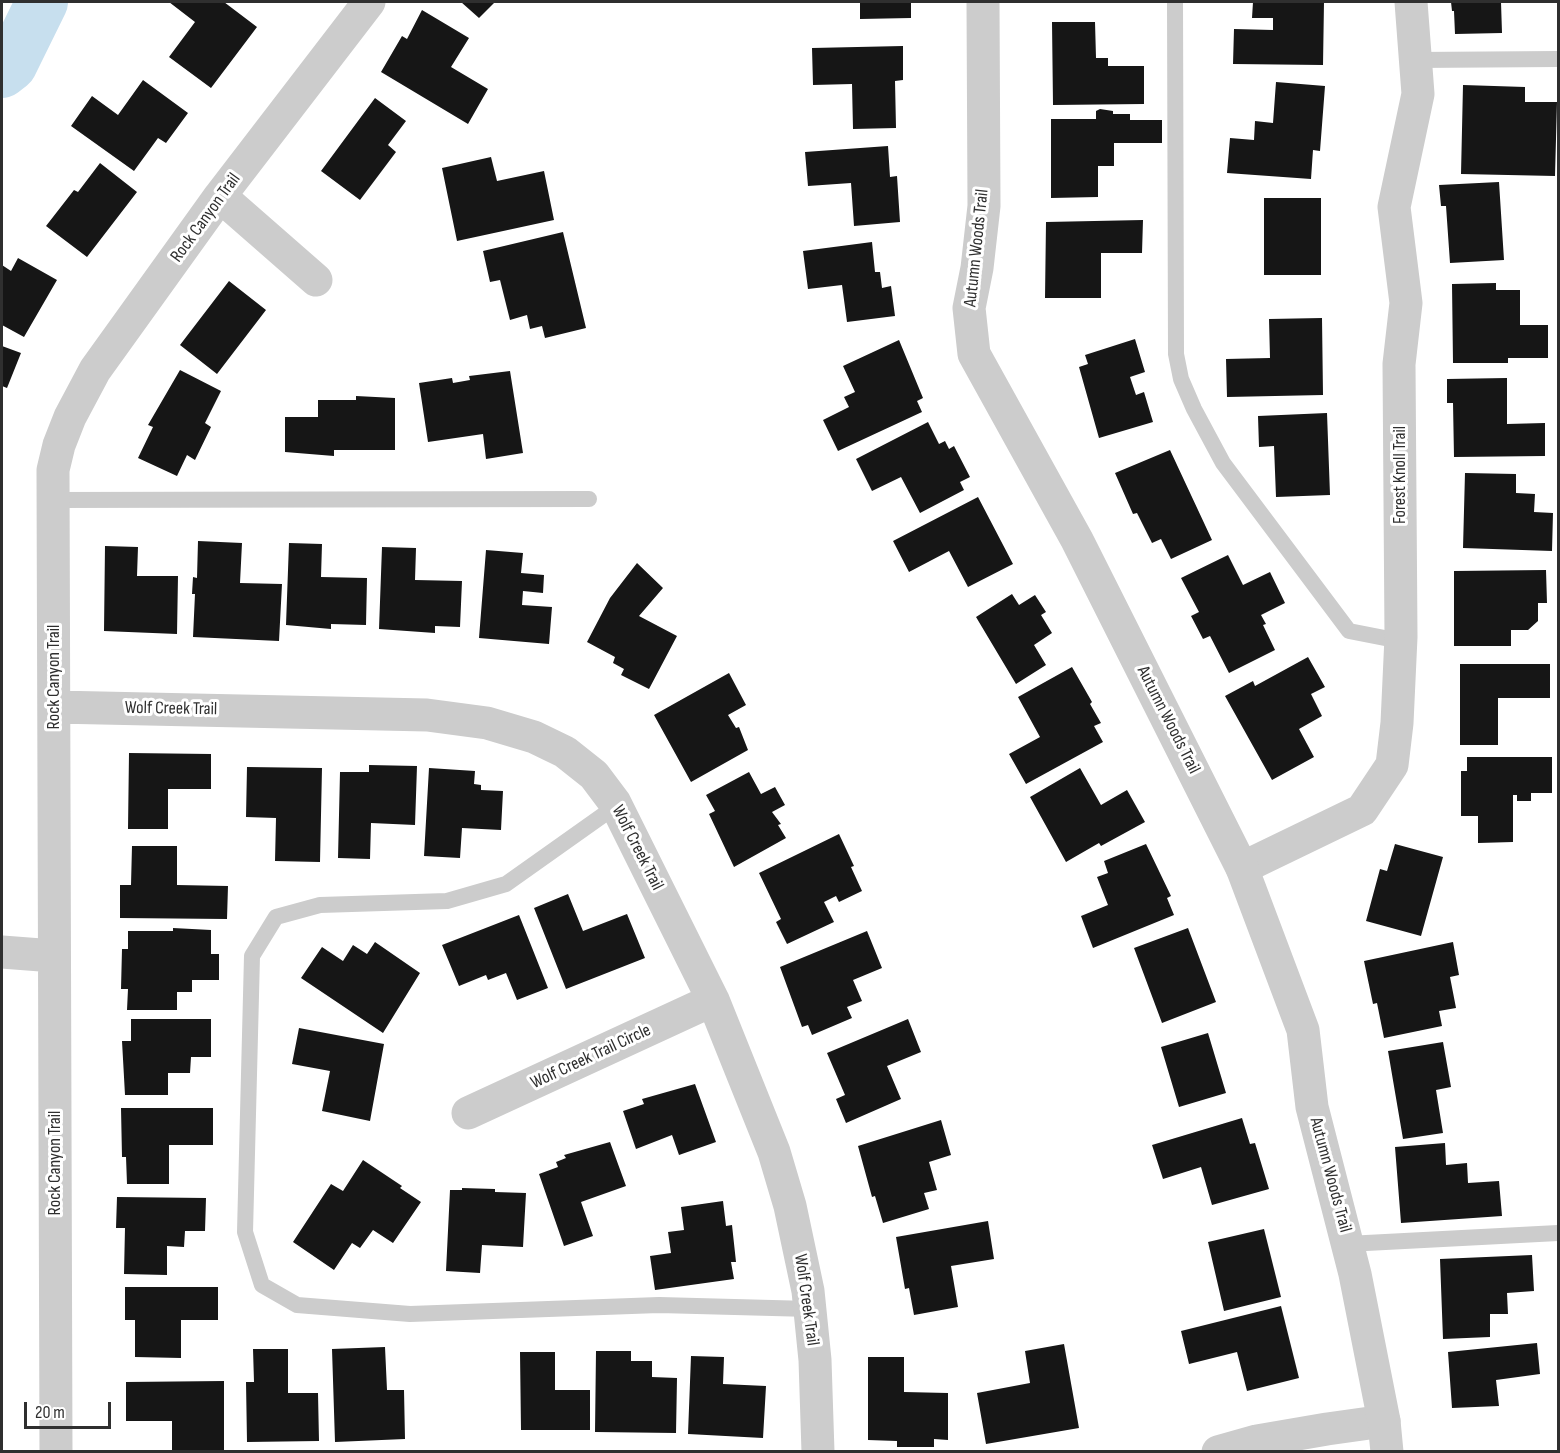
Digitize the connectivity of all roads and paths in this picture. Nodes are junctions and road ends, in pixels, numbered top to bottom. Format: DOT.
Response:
graph roads {
  1 [pos="369,2"];
  2 [pos="983,2"];
  3 [pos="1175,2"];
  4 [pos="1411,2"];
  5 [pos="1558,59"];
  6 [pos="1415,60"];
  7 [pos="220,196"];
  8 [pos="316,280"];
  9 [pos="589,499"];
  10 [pos="53,500"];
  11 [pos="1400,641"];
  12 [pos="55,706"];
  13 [pos="616,806"];
  14 [pos="1242,868"];
  15 [pos="2,952"];
  16 [pos="54,957"];
  17 [pos="713,1000"];
  18 [pos="468,1113"];
  19 [pos="1558,1233"];
  20 [pos="1347,1244"];
  21 [pos="810,1309"];
  22 [pos="1386,1436"];
  23 [pos="56,1452"];
  24 [pos="818,1452"];
  25 [pos="1218,1452"];
  1 -- 7 [label="street, Rock Canyon Trail"];
  2 -- 14 [label="street, Autumn Woods Trail"];
  3 -- 11 [label="lane"];
  4 -- 6 [label="street, Forest Knoll Trail"];
  5 -- 6 [label="lane"];
  6 -- 11 [label="street, Forest Knoll Trail"];
  7 -- 8 [label="street"];
  7 -- 10 [label="street, Rock Canyon Trail"];
  9 -- 10 [label="lane"];
  10 -- 12 [label="street, Rock Canyon Trail"];
  11 -- 14 [label="street, Forest Knoll Trail"];
  12 -- 13 [label="street, Wolf Creek Trail"];
  12 -- 16 [label="street, Rock Canyon Trail"];
  13 -- 17 [label="street, Wolf Creek Trail"];
  13 -- 21 [label="lane"];
  14 -- 20 [label="street, Autumn Woods Trail"];
  15 -- 16 [label="street"];
  16 -- 23 [label="street, Rock Canyon Trail"];
  17 -- 18 [label="street, Wolf Creek Trail Circle"];
  17 -- 21 [label="street, Wolf Creek Trail"];
  19 -- 20 [label="lane"];
  20 -- 22 [label="street, Autumn Woods Trail"];
  21 -- 24 [label="street, Wolf Creek Trail"];
  22 -- 25 [label="street"];
}
